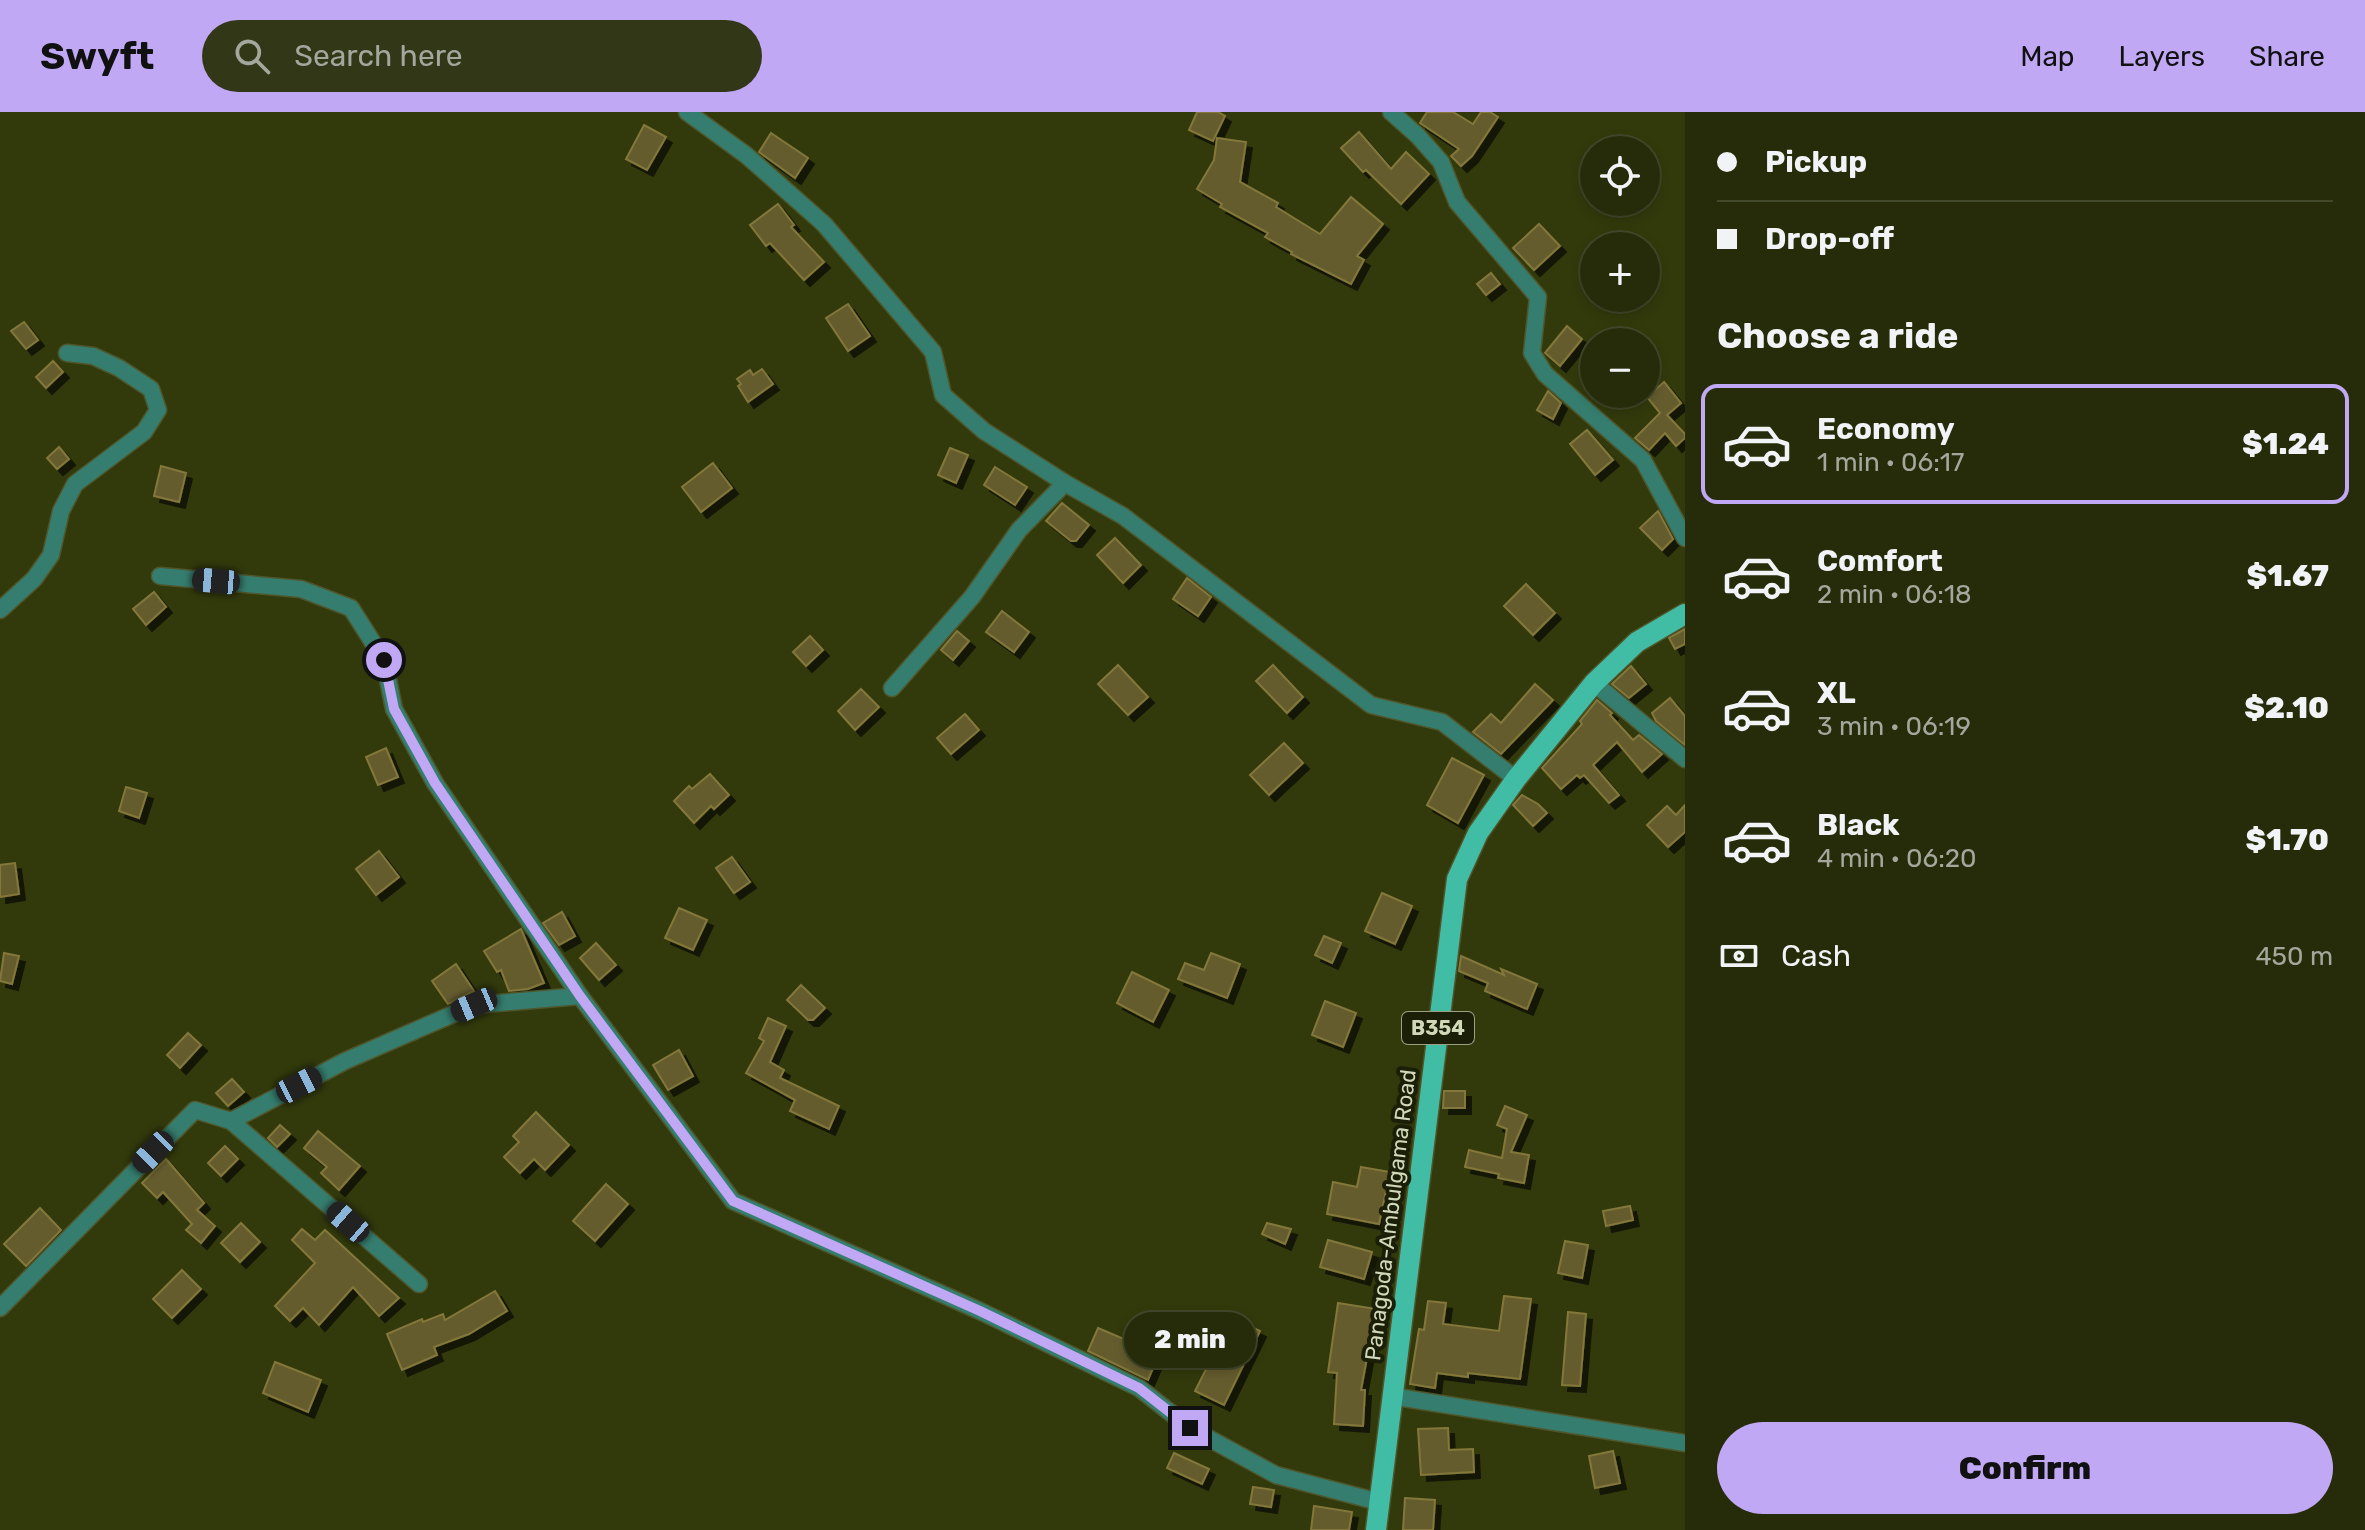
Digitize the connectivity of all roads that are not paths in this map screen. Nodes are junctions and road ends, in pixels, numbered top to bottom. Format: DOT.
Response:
graph roads {
  1 [pos="687,112"];
  2 [pos="1391,112"];
  3 [pos="67,353"];
  4 [pos="1065,483"];
  5 [pos="1685,538"];
  6 [pos="160,576"];
  7 [pos="0,610"];
  8 [pos="1685,614"];
  9 [pos="1594,683"];
  10 [pos="892,688"];
  11 [pos="1685,759"];
  12 [pos="1516,779"];
  13 [pos="580,996"];
  14 [pos="231,1121"];
  15 [pos="419,1284"];
  16 [pos="0,1308"];
  17 [pos="1391,1396"];
  18 [pos="1685,1443"];
  19 [pos="1379,1502"];
  20 [pos="1376,1530"];
  1 -- 4 [label="street"];
  2 -- 5 [label="street"];
  3 -- 7 [label="street"];
  4 -- 10 [label="street"];
  4 -- 12 [label="street"];
  6 -- 13 [label="street"];
  8 -- 9 [label="main road, Panagoda-Ambulgama Road / B354"];
  9 -- 11 [label="street"];
  9 -- 12 [label="main road, Panagoda-Ambulgama Road / B354"];
  12 -- 17 [label="main road, Panagoda-Ambulgama Road / B354"];
  13 -- 14 [label="street"];
  13 -- 19 [label="street"];
  14 -- 15 [label="street"];
  14 -- 16 [label="street"];
  17 -- 18 [label="street"];
  17 -- 19 [label="main road, Panagoda-Ambulgama Road / B354"];
  19 -- 20 [label="main road, Panagoda-Ambulgama Road / B354"];
}
